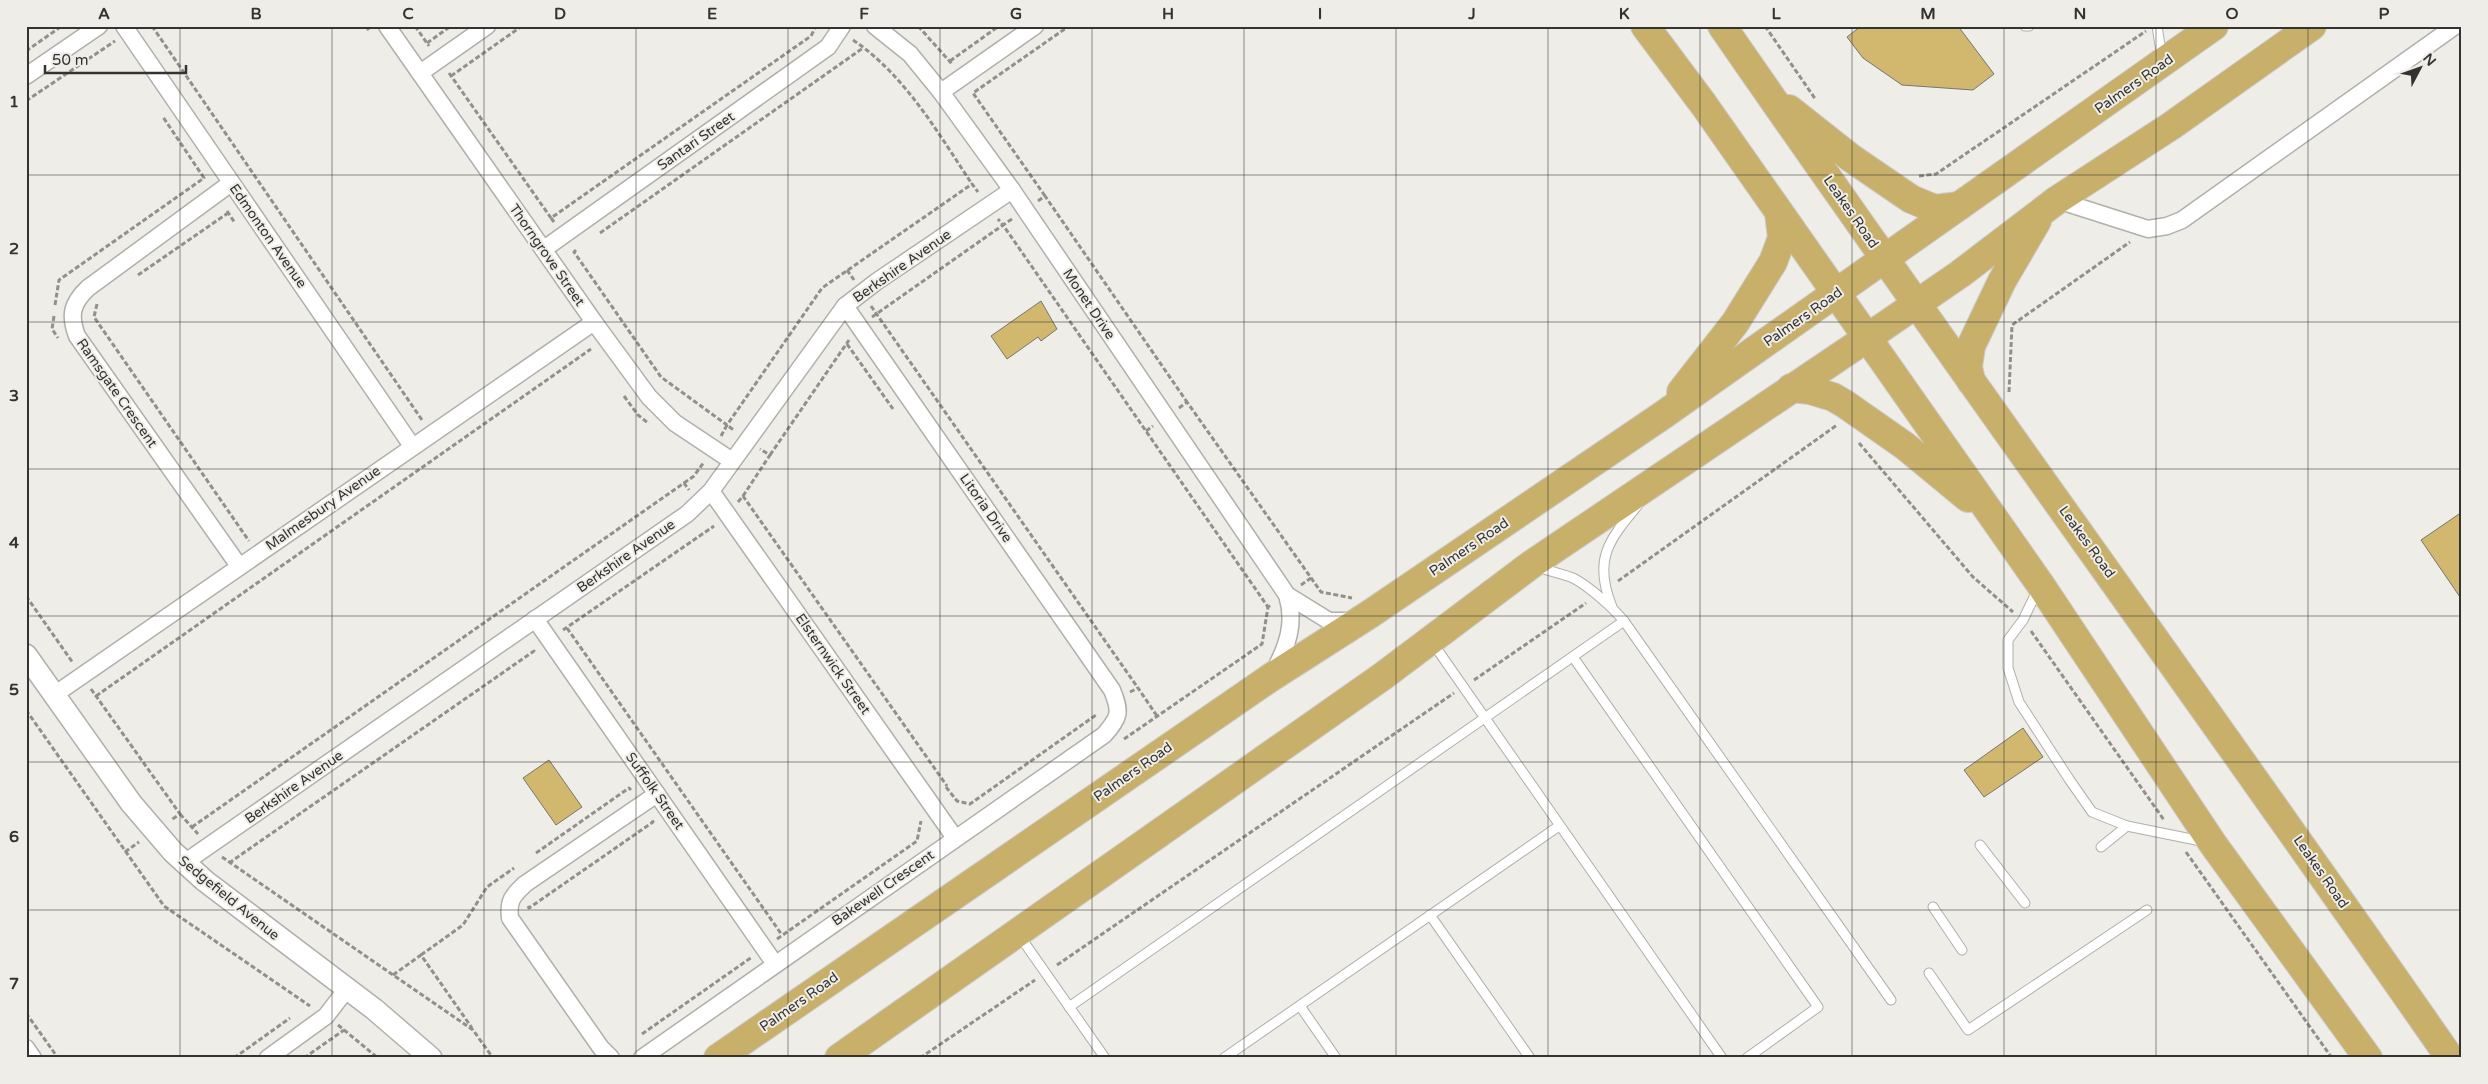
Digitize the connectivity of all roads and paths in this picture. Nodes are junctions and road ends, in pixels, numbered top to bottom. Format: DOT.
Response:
graph roads {
  1 [pos="62,26"];
  2 [pos="100,26"];
  3 [pos="152,26"];
  4 [pos="387,26"];
  5 [pos="415,26"];
  6 [pos="451,26"];
  7 [pos="487,26"];
  8 [pos="522,26"];
  9 [pos="875,26"];
  10 [pos="918,26"];
  11 [pos="999,26"];
  12 [pos="1035,26"];
  13 [pos="1069,26"];
  14 [pos="1645,26"];
  15 [pos="1722,26"];
  16 [pos="1765,26"];
  17 [pos="2152,26"];
  18 [pos="2157,26"];
  19 [pos="2214,26"];
  20 [pos="2312,26"];
  21 [pos="2455,26"];
  22 [pos="126,29"];
  23 [pos="841,29"];
  24 [pos="113,42"];
  25 [pos="427,43"];
  26 [pos="863,48"];
  27 [pos="118,50"];
  28 [pos="26,51"];
  29 [pos="439,60"];
  30 [pos="2163,63"];
  31 [pos="420,73"];
  32 [pos="26,76"];
  33 [pos="450,76"];
  34 [pos="1767,91"];
  35 [pos="941,92"];
  36 [pos="26,101"];
  37 [pos="1818,102"];
  38 [pos="161,114"];
  39 [pos="1910,177"];
  40 [pos="231,183"];
  41 [pos="972,184"];
  42 [pos="1012,190"];
  43 [pos="1045,196"];
  44 [pos="2051,204"];
  45 [pos="1959,206"];
  46 [pos="1025,210"];
  47 [pos="228,212"];
  48 [pos="1779,213"];
  49 [pos="551,218"];
  50 [pos="598,234"];
  51 [pos="582,246"];
  52 [pos="544,249"];
  53 [pos="1884,260"];
  54 [pos="847,270"];
  55 [pos="130,281"];
  56 [pos="862,293"];
  57 [pos="1836,294"];
  58 [pos="105,298"];
  59 [pos="1916,304"];
  60 [pos="845,306"];
  61 [pos="594,322"];
  62 [pos="1867,338"];
  63 [pos="63,345"];
  64 [pos="591,349"];
  65 [pos="1970,381"];
  66 [pos="1791,388"];
  67 [pos="1187,402"];
  68 [pos="1663,415"];
  69 [pos="1166,417"];
  70 [pos="422,420"];
  71 [pos="1841,422"];
  72 [pos="727,425"];
  73 [pos="1146,431"];
  74 [pos="1854,436"];
  75 [pos="412,446"];
  76 [pos="732,461"];
  77 [pos="1664,475"];
  78 [pos="710,491"];
  79 [pos="727,515"];
  80 [pos="1994,519"];
  81 [pos="714,526"];
  82 [pos="249,541"];
  83 [pos="1532,564"];
  84 [pos="239,566"];
  85 [pos="2040,584"];
  86 [pos="1605,590"];
  87 [pos="1287,595"];
  88 [pos="26,596"];
  89 [pos="1596,596"];
  90 [pos="1268,607"];
  91 [pos="1364,607"];
  92 [pos="1612,608"];
  93 [pos="535,618"];
  94 [pos="2023,620"];
  95 [pos="1624,621"];
  96 [pos="567,628"];
  97 [pos="1431,640"];
  98 [pos="26,655"];
  99 [pos="1572,657"];
  100 [pos="540,659"];
  101 [pos="82,676"];
  102 [pos="1270,678"];
  103 [pos="1463,687"];
  104 [pos="1138,688"];
  105 [pos="54,695"];
  106 [pos="96,696"];
  107 [pos="26,710"];
  108 [pos="1119,713"];
  109 [pos="1097,715"];
  110 [pos="1484,718"];
  111 [pos="624,780"];
  112 [pos="947,786"];
  113 [pos="629,788"];
  114 [pos="657,794"];
  115 [pos="928,799"];
  116 [pos="180,814"];
  117 [pos="1559,826"];
  118 [pos="2127,826"];
  119 [pos="154,832"];
  120 [pos="2176,837"];
  121 [pos="955,838"];
  122 [pos="2213,844"];
  123 [pos="1980,845"];
  124 [pos="209,846"];
  125 [pos="2101,847"];
  126 [pos="125,852"];
  127 [pos="184,863"];
  128 [pos="229,863"];
  129 [pos="2024,903"];
  130 [pos="1933,907"];
  131 [pos="2147,910"];
  132 [pos="1430,915"];
  133 [pos="1017,933"];
  134 [pos="782,935"];
  135 [pos="764,948"];
  136 [pos="1962,950"];
  137 [pos="775,964"];
  138 [pos="1929,972"];
  139 [pos="1045,973"];
  140 [pos="392,974"];
  141 [pos="346,990"];
  142 [pos="1890,1000"];
  143 [pos="309,1005"];
  144 [pos="1300,1006"];
  145 [pos="1070,1008"];
  146 [pos="301,1010"];
  147 [pos="26,1013"];
  148 [pos="294,1016"];
  149 [pos="326,1016"];
  150 [pos="344,1030"];
  151 [pos="473,1030"];
  152 [pos="639,1037"];
  153 [pos="26,1048"];
  154 [pos="33,1058"];
  155 [pos="58,1058"];
  156 [pos="234,1058"];
  157 [pos="268,1058"];
  158 [pos="304,1058"];
  159 [pos="378,1058"];
  160 [pos="431,1058"];
  161 [pos="493,1058"];
  162 [pos="611,1058"];
  163 [pos="642,1058"];
  164 [pos="718,1058"];
  165 [pos="838,1058"];
  166 [pos="920,1058"];
  167 [pos="1104,1058"];
  168 [pos="1224,1058"];
  169 [pos="1336,1058"];
  170 [pos="1530,1058"];
  171 [pos="1722,1058"];
  172 [pos="1747,1058"];
  173 [pos="2332,1058"];
  174 [pos="2368,1058"];
  175 [pos="2450,1058"];
  1 -- 28 [label="path"];
  2 -- 32 [label="street"];
  3 -- 70 [label="path"];
  4 -- 31 [label="street, Thorngrove Street"];
  5 -- 25 [label="path"];
  6 -- 25 [label="path"];
  7 -- 29 [label="street"];
  8 -- 33 [label="path"];
  9 -- 35 [label="street, Monet Drive"];
  10 -- 11 [label="path"];
  12 -- 35 [label="street"];
  13 -- 43 [label="path"];
  14 -- 48 [label="highway"];
  15 -- 34 [label="highway, Leakes Road"];
  16 -- 37 [label="path"];
  17 -- 39 [label="path"];
  18 -- 30 [label="lane"];
  19 -- 30 [label="highway, Palmers Road"];
  20 -- 44 [label="highway"];
  21 -- 44 [label="street"];
  22 -- 24 [label="path"];
  22 -- 40 [label="street, Edmonton Avenue"];
  23 -- 26 [label="path"];
  23 -- 52 [label="street, Santari Street"];
  24 -- 27 [label="path"];
  24 -- 36 [label="path"];
  25 -- 29 [label="path"];
  26 -- 41 [label="path"];
  26 -- 50 [label="path"];
  29 -- 31 [label="street"];
  29 -- 33 [label="path"];
  30 -- 45 [label="highway, Palmers Road"];
  31 -- 52 [label="street, Thorngrove Street"];
  33 -- 49 [label="path"];
  34 -- 45 [label="highway"];
  34 -- 53 [label="highway, Leakes Road"];
  35 -- 42 [label="street, Monet Drive"];
  38 -- 63 [label="path"];
  40 -- 75 [label="street, Edmonton Avenue"];
  40 -- 84 [label="street, Ramsgate Crescent"];
  42 -- 46 [label="street, Monet Drive"];
  42 -- 56 [label="street, Berkshire Avenue"];
  43 -- 46 [label="path"];
  43 -- 67 [label="path"];
  44 -- 59 [label="highway"];
  44 -- 65 [label="highway"];
  45 -- 53 [label="highway, Palmers Road"];
  46 -- 69 [label="street, Monet Drive"];
  46 -- 73 [label="path"];
  47 -- 55 [label="path"];
  48 -- 57 [label="highway"];
  48 -- 68 [label="highway"];
  51 -- 72 [label="path"];
  52 -- 61 [label="street, Thorngrove Street"];
  53 -- 57 [label="highway, Palmers Road"];
  53 -- 59 [label="highway, Leakes Road"];
  54 -- 56 [label="path"];
  56 -- 60 [label="street, Berkshire Avenue"];
  56 -- 104 [label="path"];
  57 -- 62 [label="highway"];
  57 -- 68 [label="highway, Palmers Road"];
  58 -- 82 [label="path"];
  59 -- 62 [label="highway"];
  59 -- 65 [label="highway, Leakes Road"];
  60 -- 76 [label="street, Berkshire Avenue"];
  60 -- 108 [label="street, Litoria Drive"];
  61 -- 75 [label="street, Malmesbury Avenue"];
  61 -- 76 [label="street, Thorngrove Street"];
  62 -- 66 [label="highway"];
  62 -- 80 [label="highway"];
  64 -- 106 [label="path"];
  65 -- 175 [label="highway, Leakes Road"];
  66 -- 77 [label="highway"];
  66 -- 80 [label="highway"];
  67 -- 69 [label="path"];
  67 -- 91 [label="path"];
  68 -- 91 [label="highway, Palmers Road"];
  69 -- 73 [label="path"];
  69 -- 87 [label="street, Monet Drive"];
  71 -- 86 [label="path"];
  73 -- 90 [label="path"];
  74 -- 94 [label="path"];
  75 -- 84 [label="street, Malmesbury Avenue"];
  76 -- 78 [label="street, Berkshire Avenue"];
  77 -- 83 [label="highway"];
  77 -- 86 [label="lane"];
  78 -- 79 [label="street, Elsternwick Street"];
  78 -- 93 [label="street, Berkshire Avenue"];
  79 -- 81 [label="path"];
  79 -- 112 [label="path"];
  79 -- 115 [label="street, Elsternwick Street"];
  80 -- 85 [label="highway"];
  83 -- 89 [label="lane"];
  83 -- 97 [label="highway"];
  84 -- 101 [label="street, Malmesbury Avenue"];
  85 -- 94 [label="lane"];
  85 -- 122 [label="highway"];
  86 -- 92 [label="lane"];
  87 -- 91 [label="street, Monet Drive"];
  87 -- 102 [label="street, Monet Drive"];
  88 -- 101 [label="path"];
  89 -- 92 [label="lane"];
  89 -- 103 [label="path"];
  91 -- 102 [label="highway, Palmers Road"];
  92 -- 95 [label="lane"];
  93 -- 114 [label="street, Suffolk Street"];
  93 -- 124 [label="street, Berkshire Avenue"];
  94 -- 118 [label="lane"];
  94 -- 120 [label="path"];
  95 -- 99 [label="lane"];
  95 -- 142 [label="lane"];
  96 -- 134 [label="path"];
  97 -- 103 [label="lane"];
  97 -- 133 [label="highway"];
  98 -- 105 [label="street, Sedgefield Avenue"];
  99 -- 110 [label="lane"];
  99 -- 172 [label="lane"];
  100 -- 128 [label="path"];
  101 -- 105 [label="street, Malmesbury Avenue"];
  101 -- 106 [label="path"];
  102 -- 164 [label="highway, Palmers Road"];
  103 -- 110 [label="lane"];
  103 -- 139 [label="path"];
  105 -- 119 [label="street, Sedgefield Avenue"];
  106 -- 116 [label="path"];
  107 -- 126 [label="path"];
  108 -- 121 [label="street, Bakewell Crescent"];
  109 -- 112 [label="path"];
  110 -- 117 [label="lane"];
  110 -- 145 [label="lane"];
  111 -- 113 [label="path"];
  112 -- 115 [label="path"];
  114 -- 135 [label="street, Suffolk Street"];
  114 -- 162 [label="street"];
  115 -- 121 [label="street, Elsternwick Street"];
  115 -- 134 [label="path"];
  116 -- 119 [label="path"];
  116 -- 124 [label="path"];
  117 -- 132 [label="lane"];
  117 -- 171 [label="lane"];
  118 -- 120 [label="lane"];
  118 -- 125 [label="lane"];
  119 -- 126 [label="path"];
  119 -- 127 [label="street, Sedgefield Avenue"];
  120 -- 122 [label="lane"];
  120 -- 173 [label="path"];
  121 -- 137 [label="street, Bakewell Crescent"];
  122 -- 174 [label="highway"];
  123 -- 129 [label="lane"];
  124 -- 127 [label="street, Berkshire Avenue"];
  124 -- 128 [label="path"];
  126 -- 143 [label="path"];
  127 -- 141 [label="street, Sedgefield Avenue"];
  128 -- 140 [label="path"];
  130 -- 136 [label="lane"];
  131 -- 138 [label="lane"];
  132 -- 144 [label="lane"];
  132 -- 170 [label="lane"];
  133 -- 139 [label="lane"];
  133 -- 165 [label="highway"];
  134 -- 135 [label="path"];
  135 -- 137 [label="street, Suffolk Street"];
  135 -- 152 [label="path"];
  137 -- 163 [label="street, Bakewell Crescent"];
  139 -- 145 [label="lane"];
  139 -- 166 [label="path"];
  140 -- 151 [label="path"];
  140 -- 151 [label="path"];
  141 -- 149 [label="street"];
  141 -- 160 [label="street, Sedgefield Avenue"];
  143 -- 146 [label="path"];
  143 -- 149 [label="path"];
  144 -- 168 [label="lane"];
  144 -- 169 [label="lane"];
  145 -- 167 [label="lane"];
  147 -- 155 [label="path"];
  148 -- 156 [label="path"];
  149 -- 150 [label="path"];
  149 -- 157 [label="street"];
  150 -- 158 [label="path"];
  150 -- 159 [label="path"];
  151 -- 161 [label="path"];
  153 -- 154 [label="street"];
}
